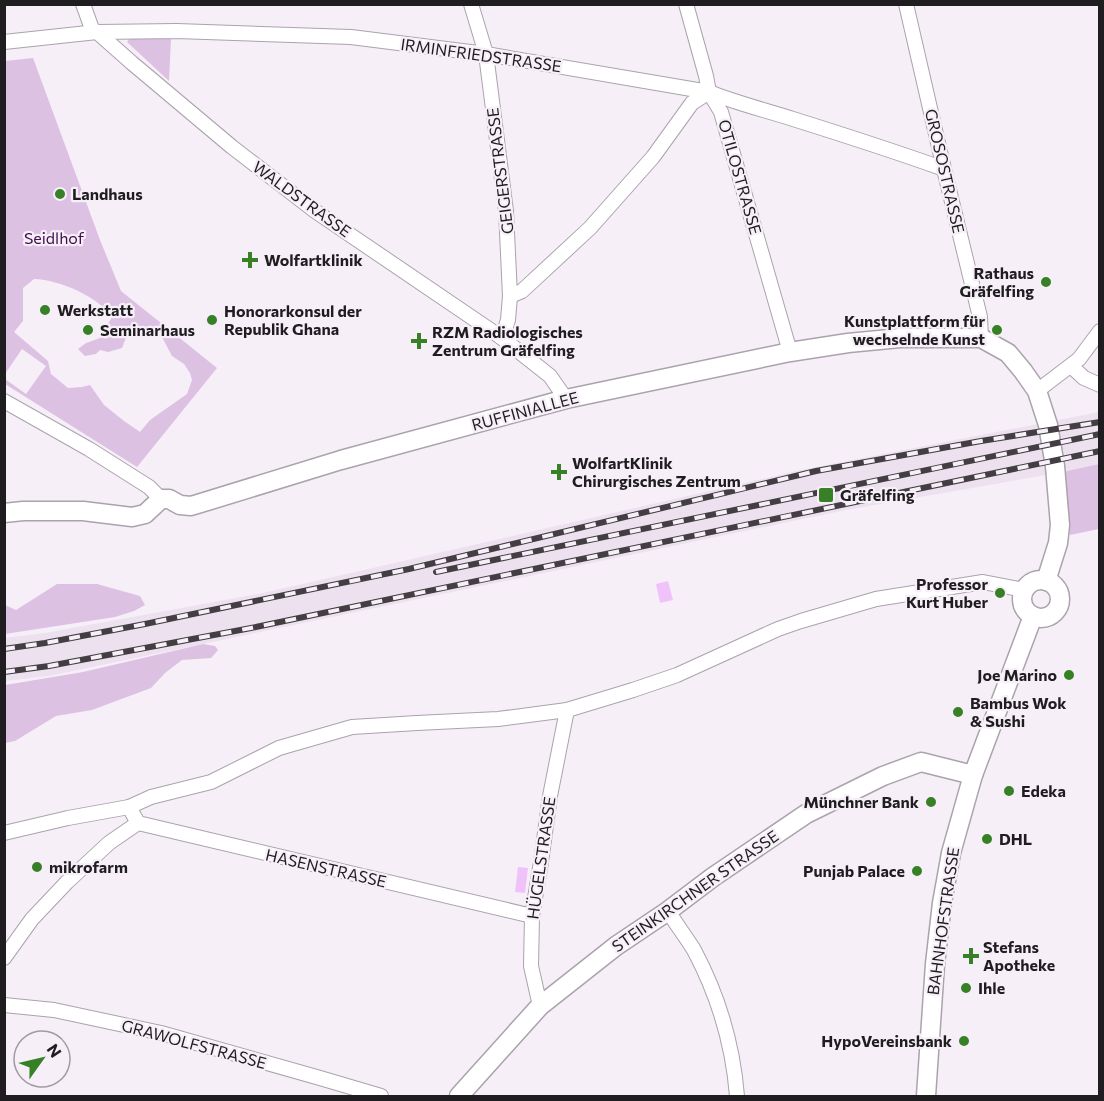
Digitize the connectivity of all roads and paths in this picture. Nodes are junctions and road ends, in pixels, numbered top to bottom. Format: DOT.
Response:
graph roads {
  1 [pos="83,4"];
  2 [pos="471,4"];
  3 [pos="686,4"];
  4 [pos="906,4"];
  5 [pos="97,32"];
  6 [pos="4,42"];
  7 [pos="486,54"];
  8 [pos="709,92"];
  9 [pos="944,169"];
  10 [pos="510,296"];
  11 [pos="1100,331"];
  12 [pos="502,338"];
  13 [pos="981,338"];
  14 [pos="790,352"];
  15 [pos="1071,366"];
  16 [pos="1100,385"];
  17 [pos="1037,391"];
  18 [pos="566,399"];
  19 [pos="4,401"];
  20 [pos="161,499"];
  21 [pos="4,513"];
  22 [pos="1046,581"];
  23 [pos="1024,590"];
  24 [pos="1033,616"];
  25 [pos="567,710"];
  26 [pos="973,775"];
  27 [pos="129,807"];
  28 [pos="138,823"];
  29 [pos="4,833"];
  30 [pos="668,911"];
  31 [pos="532,916"];
  32 [pos="4,958"];
  33 [pos="4,1005"];
  34 [pos="540,1006"];
  35 [pos="381,1096"];
  36 [pos="459,1096"];
  37 [pos="737,1096"];
  38 [pos="926,1096"];
  1 -- 5 [label="street, WALDSTRASSE"];
  2 -- 7 [label="street, GEIGERSTRASSE"];
  3 -- 8 [label="street, OTILOSTRASSE"];
  4 -- 9 [label="street, GROSOSTRASSE"];
  5 -- 6 [label="street, IRMINFRIEDSTRASSE"];
  5 -- 7 [label="street, IRMINFRIEDSTRASSE"];
  5 -- 12 [label="street, WALDSTRASSE"];
  7 -- 8 [label="street, IRMINFRIEDSTRASSE"];
  7 -- 10 [label="street, GEIGERSTRASSE"];
  8 -- 9 [label="street, IRMINFRIEDSTRASSE"];
  8 -- 10 [label="street"];
  8 -- 14 [label="street, OTILOSTRASSE"];
  9 -- 13 [label="street, GROSOSTRASSE"];
  10 -- 12 [label="street, GEIGERSTRASSE"];
  11 -- 15 [label="street"];
  12 -- 18 [label="street, WALDSTRASSE"];
  13 -- 14 [label="street, RUFFINIALLEE"];
  13 -- 17 [label="street, RUFFINIALLEE"];
  14 -- 18 [label="street, RUFFINIALLEE"];
  15 -- 16 [label="street"];
  15 -- 17 [label="street"];
  17 -- 22 [label="street"];
  18 -- 20 [label="street, RUFFINIALLEE"];
  19 -- 20 [label="street"];
  20 -- 21 [label="street"];
  22 -- 23 [label="street"];
  22 -- 24 [label="street"];
  23 -- 24 [label="street"];
  23 -- 25 [label="street"];
  24 -- 26 [label="street, BAHNHOFSTRASSE"];
  25 -- 27 [label="street"];
  25 -- 31 [label="street, HÜGELSTRASSE"];
  26 -- 30 [label="street, STEINKIRCHNER STRASSE"];
  26 -- 38 [label="street, BAHNHOFSTRASSE"];
  27 -- 28 [label="street"];
  27 -- 29 [label="street"];
  28 -- 31 [label="street, HASENSTRASSE"];
  28 -- 32 [label="street"];
  30 -- 34 [label="street, STEINKIRCHNER STRASSE"];
  30 -- 37 [label="street"];
  31 -- 34 [label="street, HÜGELSTRASSE"];
  33 -- 35 [label="street, GRAWOLFSTRASSE"];
  34 -- 36 [label="street, STEINKIRCHNER STRASSE"];
}
